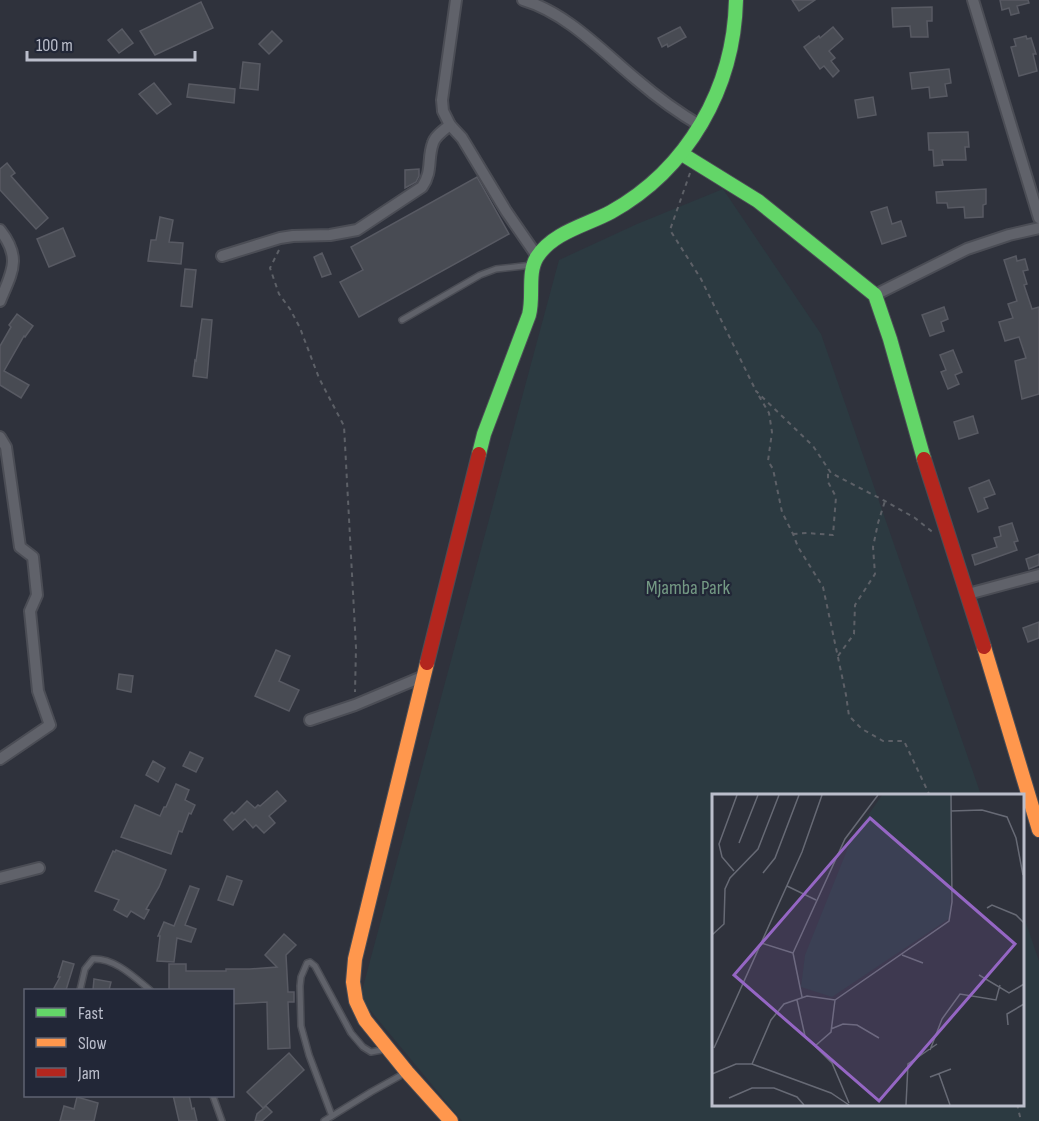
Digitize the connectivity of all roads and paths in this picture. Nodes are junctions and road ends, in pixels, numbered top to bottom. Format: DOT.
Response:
graph roads {
  1 [pos="456,0"];
  2 [pos="523,0"];
  3 [pos="736,0"];
  4 [pos="973,0"];
  5 [pos="450,125"];
  6 [pos="701,126"];
  7 [pos="682,154"];
  8 [pos="694,162"];
  9 [pos="1039,218"];
  10 [pos="1039,228"];
  11 [pos="0,230"];
  12 [pos="286,237"];
  13 [pos="222,256"];
  14 [pos="536,260"];
  15 [pos="876,296"];
  16 [pos="0,301"];
  17 [pos="402,320"];
  18 [pos="756,390"];
  19 [pos="0,437"];
  20 [pos="828,469"];
  21 [pos="885,501"];
  22 [pos="793,534"];
  23 [pos="953,549"];
  24 [pos="1039,575"];
  25 [pos="968,594"];
  26 [pos="837,658"];
  27 [pos="424,676"];
  28 [pos="355,705"];
  29 [pos="310,720"];
  30 [pos="0,759"];
  31 [pos="930,794"];
  32 [pos="1039,830"];
  33 [pos="39,868"];
  34 [pos="0,878"];
  35 [pos="80,989"];
  36 [pos="149,989"];
  37 [pos="388,1048"];
  38 [pos="407,1072"];
  39 [pos="214,1097"];
  40 [pos="1018,1106"];
  41 [pos="332,1116"];
  42 [pos="222,1121"];
  43 [pos="324,1121"];
  44 [pos="451,1121"];
  45 [pos="1022,1121"];
  1 -- 5 [label="street"];
  2 -- 6 [label="street"];
  3 -- 6 [label="main road"];
  4 -- 9 [label="street"];
  5 -- 12 [label="street"];
  5 -- 14 [label="street"];
  6 -- 7 [label="main road"];
  7 -- 8 [label="main road"];
  7 -- 14 [label="main road"];
  8 -- 15 [label="main road"];
  8 -- 18 [label="path"];
  10 -- 15 [label="street"];
  11 -- 16 [label="street"];
  12 -- 13 [label="street"];
  12 -- 28 [label="path"];
  14 -- 17 [label="lane"];
  14 -- 27 [label="main road"];
  15 -- 23 [label="main road"];
  18 -- 20 [label="path"];
  18 -- 22 [label="path"];
  19 -- 30 [label="street"];
  20 -- 21 [label="path"];
  20 -- 22 [label="path"];
  21 -- 23 [label="path"];
  21 -- 26 [label="path"];
  22 -- 26 [label="path"];
  23 -- 25 [label="main road"];
  24 -- 25 [label="street"];
  25 -- 32 [label="main road"];
  26 -- 31 [label="path"];
  27 -- 28 [label="street"];
  27 -- 37 [label="main road"];
  28 -- 29 [label="street"];
  33 -- 34 [label="street"];
  35 -- 36 [label="lane"];
  37 -- 38 [label="main road"];
  37 -- 41 [label="lane"];
  38 -- 41 [label="lane"];
  38 -- 44 [label="main road"];
  39 -- 42 [label="lane"];
  40 -- 45 [label="path"];
  41 -- 43 [label="lane"];
}
